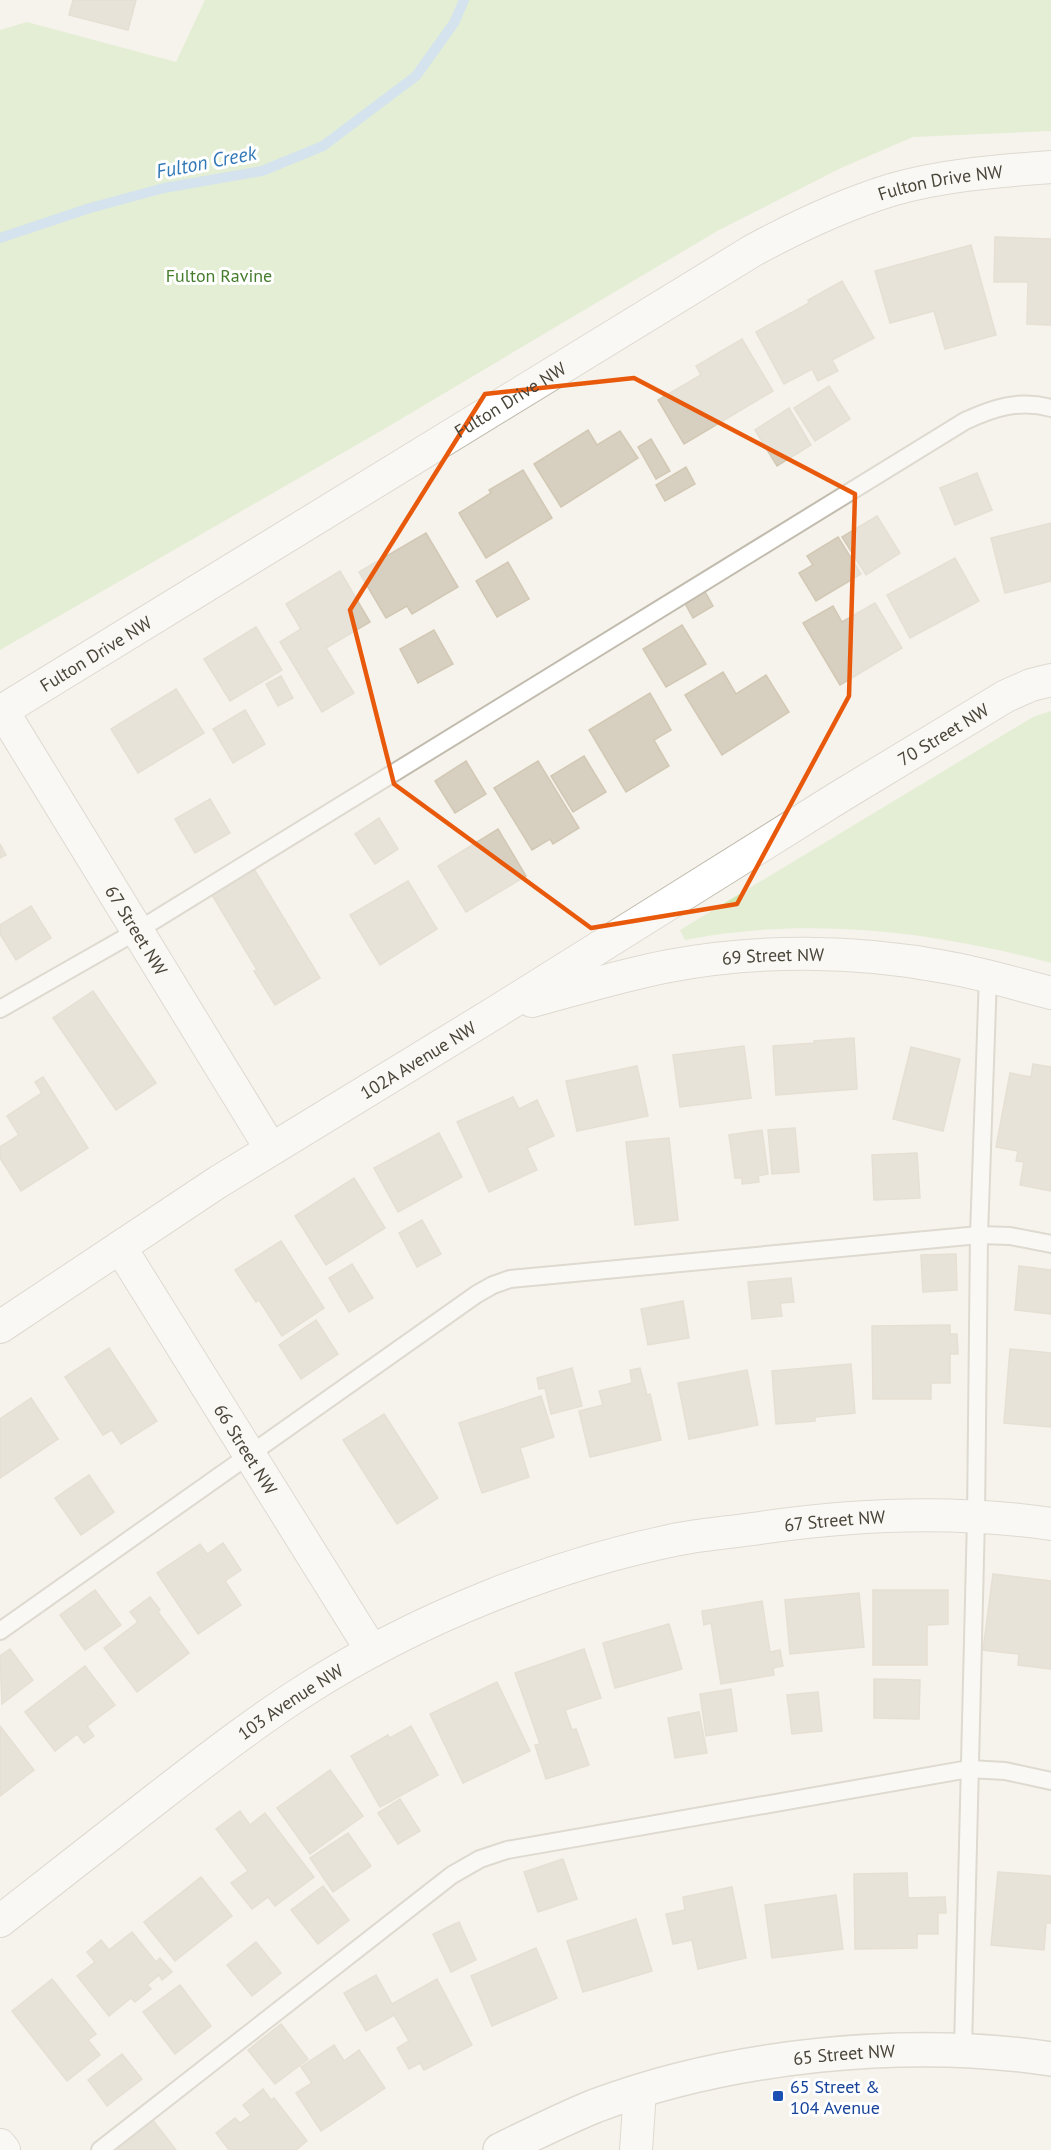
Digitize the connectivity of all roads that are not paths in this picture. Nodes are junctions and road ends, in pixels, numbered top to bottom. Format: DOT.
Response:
graph roads {
  1 [pos="1051,167"];
  2 [pos="1051,408"];
  3 [pos="1051,680"];
  4 [pos="1,711"];
  5 [pos="839,797"];
  6 [pos="137,931"];
  7 [pos="987,976"];
  8 [pos="1051,993"];
  9 [pos="0,1009"];
  10 [pos="496,1012"];
  11 [pos="271,1149"];
  12 [pos="979,1235"];
  13 [pos="1051,1244"];
  14 [pos="120,1247"];
  15 [pos="0,1327"];
  16 [pos="249,1455"];
  17 [pos="976,1518"];
  18 [pos="1051,1524"];
  19 [pos="621,1554"];
  20 [pos="0,1631"];
  21 [pos="372,1652"];
  22 [pos="969,1769"];
  23 [pos="1051,1781"];
  24 [pos="0,1921"];
  25 [pos="963,2049"];
  26 [pos="1051,2059"];
  27 [pos="640,2091"];
  28 [pos="0,2145"];
  29 [pos="4,2150"];
  30 [pos="100,2150"];
  31 [pos="500,2150"];
  32 [pos="636,2150"];
  1 -- 4 [label="street, Fulton Drive NW"];
  2 -- 6 [label="lane"];
  3 -- 5 [label="street, 70 Street NW"];
  4 -- 6 [label="street, 67 Street NW"];
  5 -- 10 [label="street, 102A Avenue NW"];
  6 -- 9 [label="lane"];
  6 -- 11 [label="street, 67 Street NW"];
  7 -- 8 [label="street, 69 Street NW"];
  7 -- 10 [label="street, 69 Street NW"];
  7 -- 12 [label="lane"];
  10 -- 11 [label="street, 102A Avenue NW"];
  11 -- 14 [label="street, 102A Avenue NW"];
  12 -- 13 [label="lane"];
  12 -- 16 [label="lane"];
  12 -- 17 [label="lane"];
  14 -- 15 [label="street, 102A Avenue NW"];
  14 -- 16 [label="street, 66 Street NW"];
  16 -- 20 [label="lane"];
  16 -- 21 [label="street, 66 Street NW"];
  17 -- 18 [label="street, 67 Street NW"];
  17 -- 19 [label="street, 67 Street NW"];
  17 -- 22 [label="lane"];
  19 -- 21 [label="street, 103 Avenue NW"];
  21 -- 24 [label="street, 103 Avenue NW"];
  22 -- 23 [label="lane"];
  22 -- 25 [label="lane"];
  22 -- 30 [label="lane"];
  25 -- 26 [label="street, 65 Street NW"];
  25 -- 27 [label="street, 65 Street NW"];
  27 -- 31 [label="street, 65 Street NW"];
  27 -- 32 [label="street"];
  28 -- 29 [label="street"];
}
